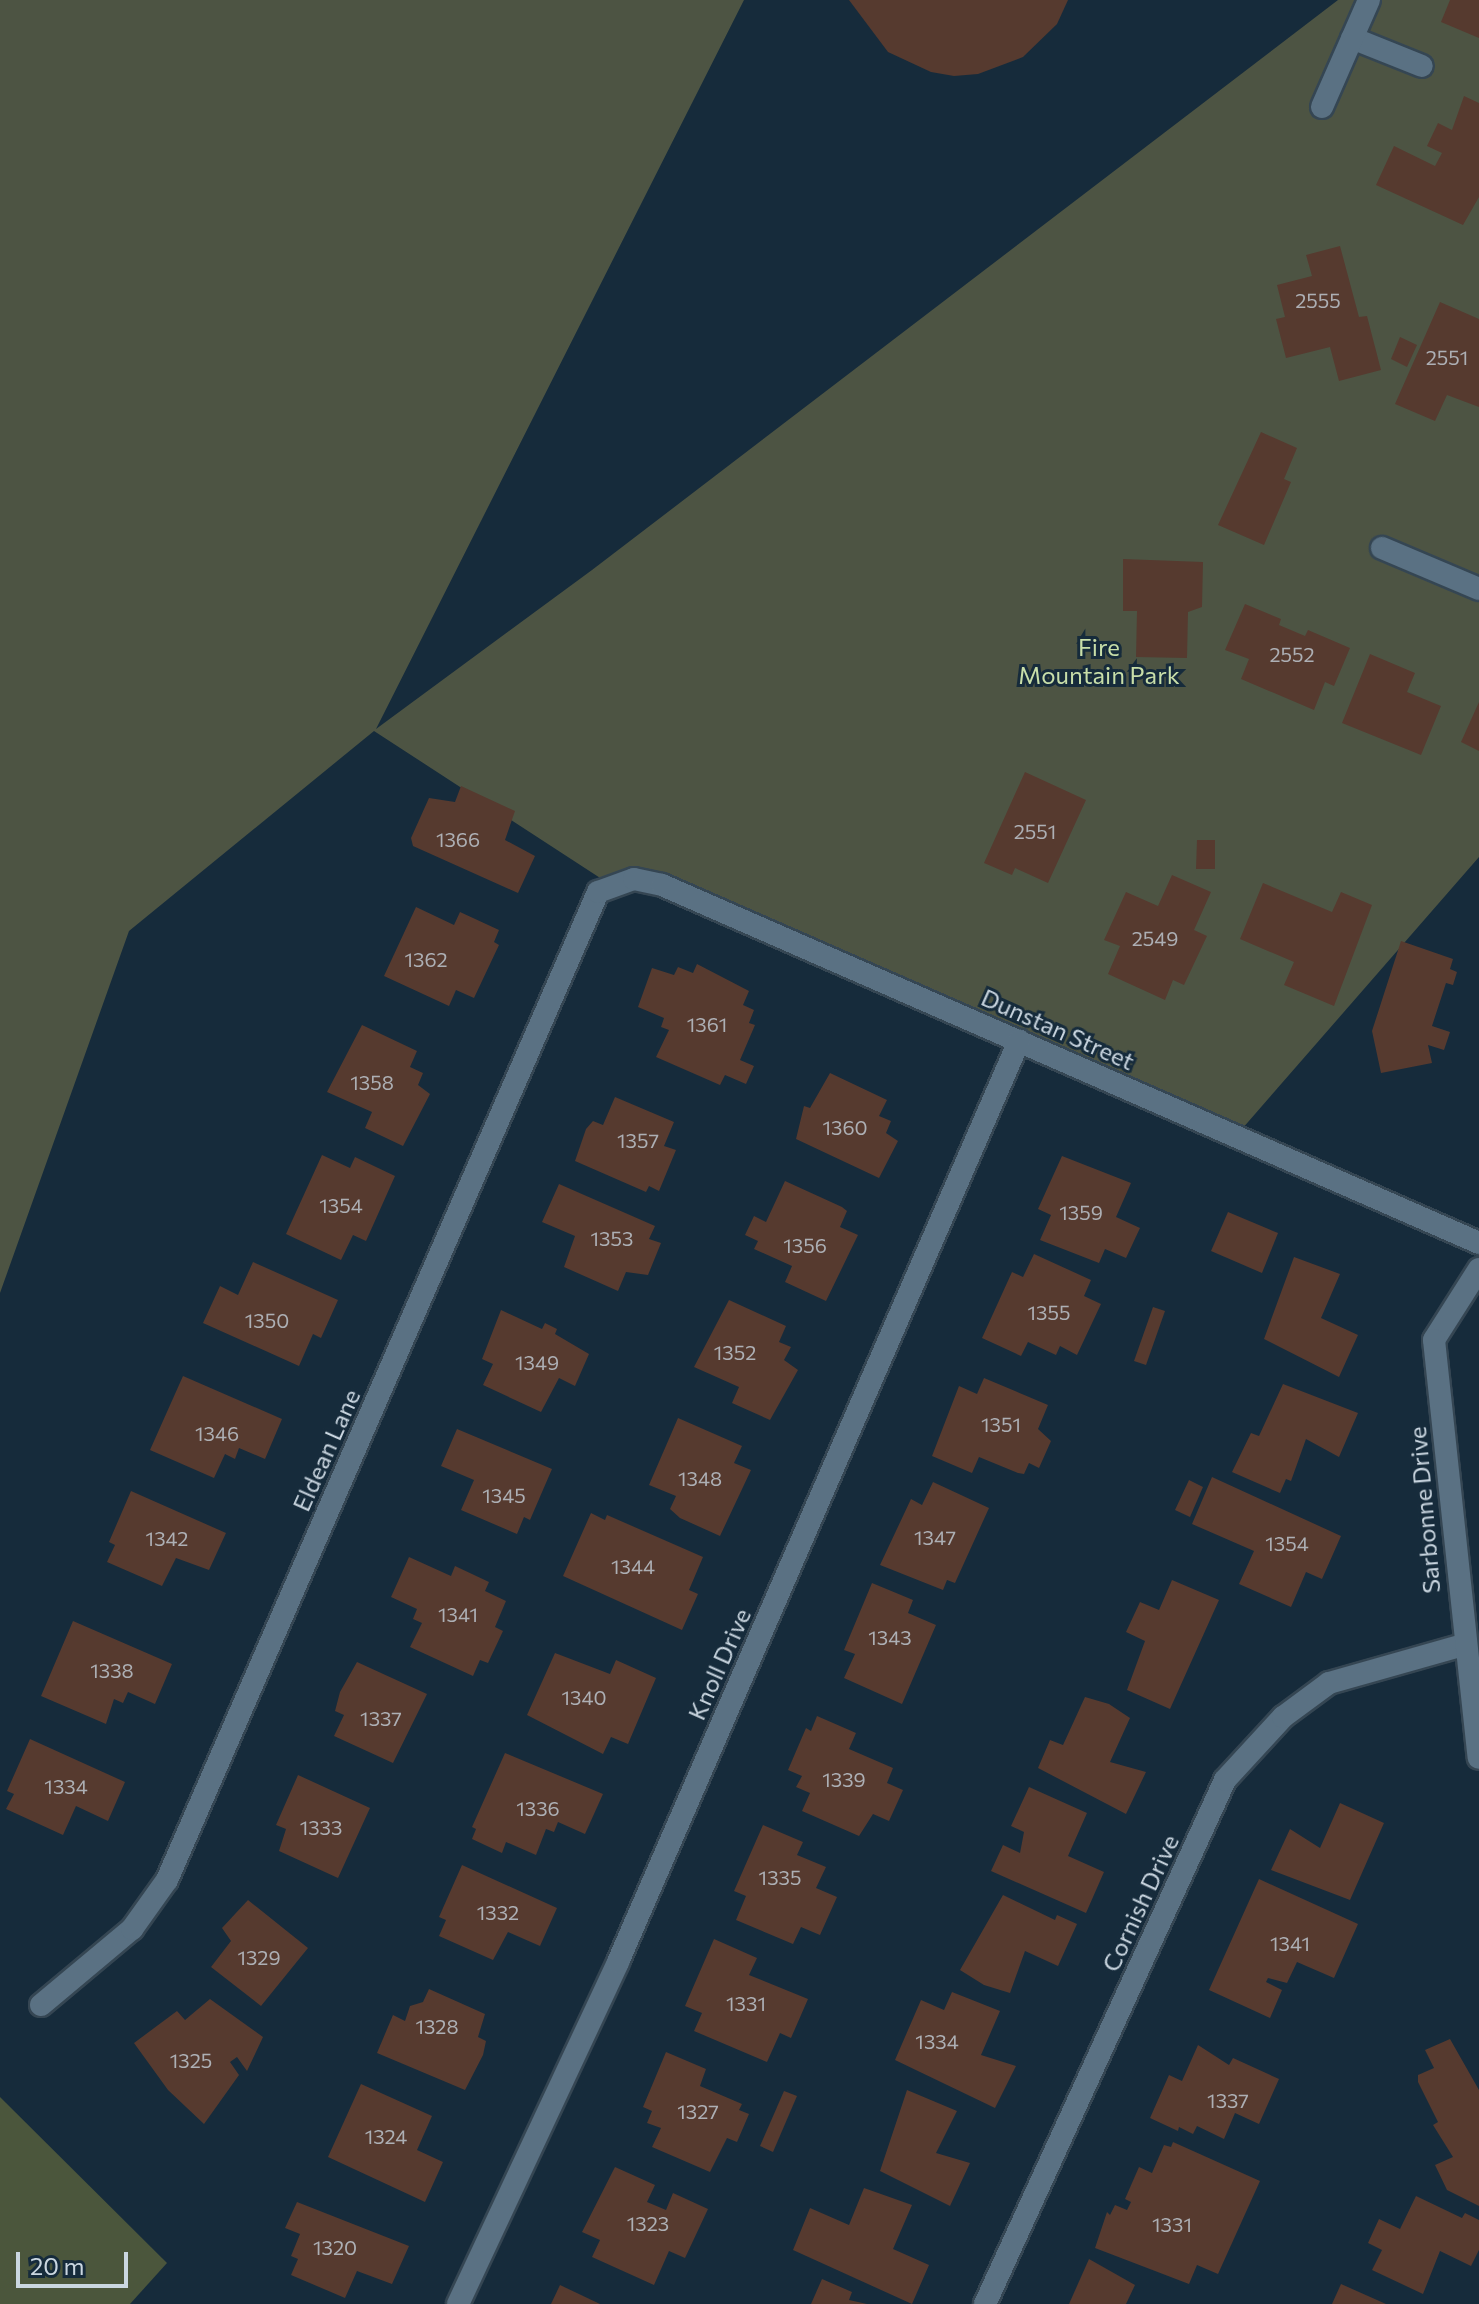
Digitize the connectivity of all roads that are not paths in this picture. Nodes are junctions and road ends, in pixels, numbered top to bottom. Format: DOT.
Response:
graph roads {
  1 [pos="1369,0"];
  2 [pos="1352,38"];
  3 [pos="1422,66"];
  4 [pos="1322,107"];
  5 [pos="1382,548"];
  6 [pos="1479,589"];
  7 [pos="614,886"];
  8 [pos="1019,1041"];
  9 [pos="1479,1243"];
  10 [pos="1479,1269"];
  11 [pos="1463,1645"];
  12 [pos="1479,1758"];
  13 [pos="41,2005"];
  14 [pos="458,2304"];
  15 [pos="985,2304"];
  1 -- 2 [label="street"];
  2 -- 3 [label="street"];
  2 -- 4 [label="street"];
  5 -- 6 [label="street"];
  7 -- 8 [label="street, Dunstan Street"];
  7 -- 13 [label="street, Eldean Lane"];
  8 -- 9 [label="street, Dunstan Street"];
  8 -- 14 [label="street, Knoll Drive"];
  10 -- 11 [label="street, Sarbonne Drive"];
  11 -- 12 [label="street, Sarbonne Drive"];
  11 -- 15 [label="street, Cornish Drive"];
}
